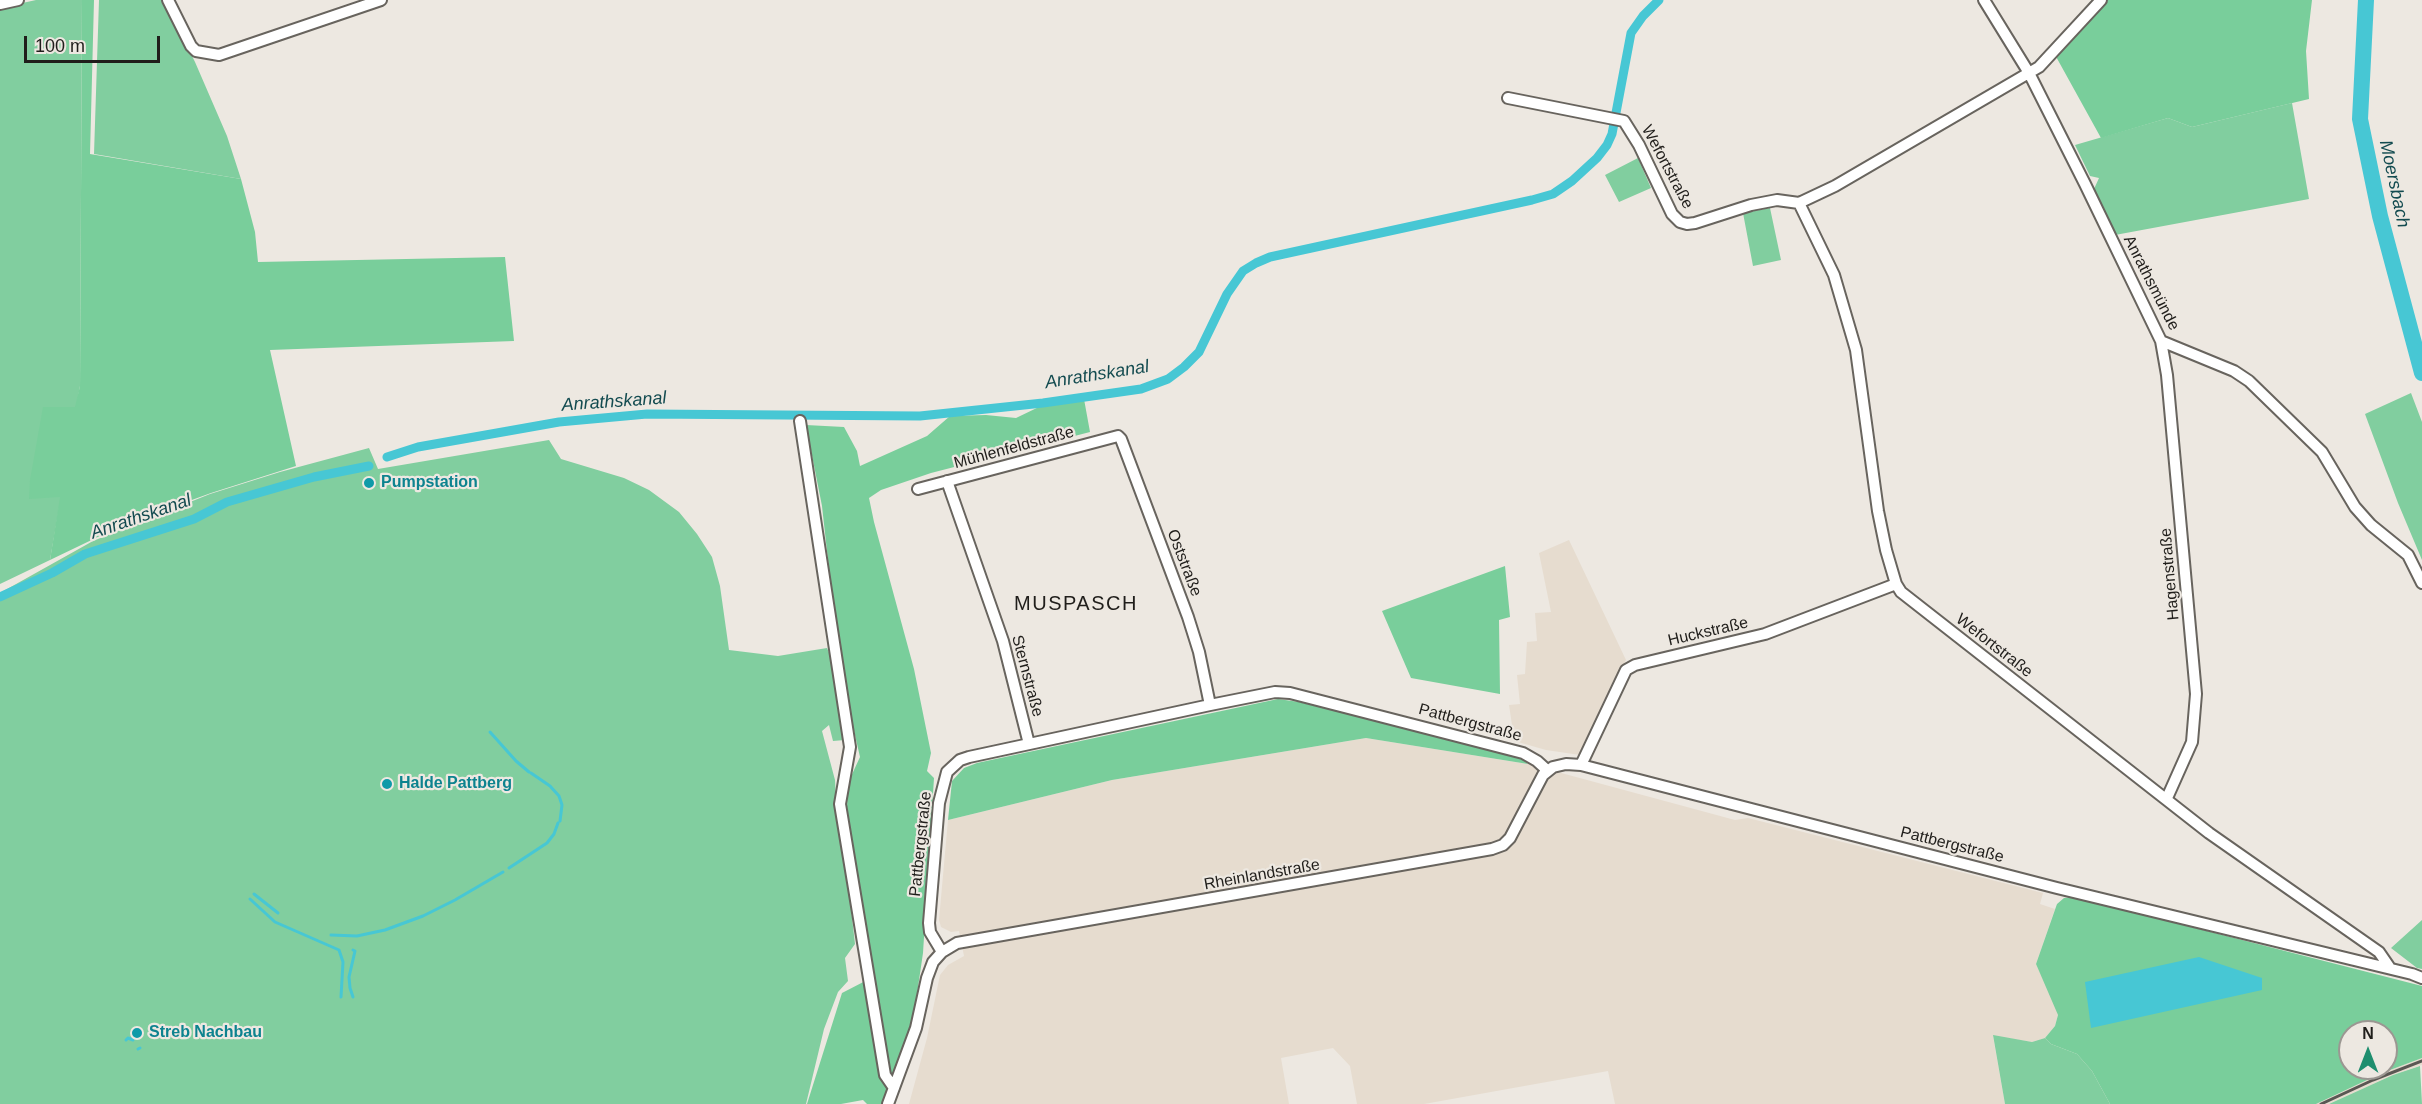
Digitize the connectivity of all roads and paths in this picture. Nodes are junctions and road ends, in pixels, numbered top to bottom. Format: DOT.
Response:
graph roads {
  1 [pos="18,0"];
  2 [pos="168,0"];
  3 [pos="381,0"];
  4 [pos="1984,0"];
  5 [pos="2101,0"];
  6 [pos="0,4"];
  7 [pos="2029,73"];
  8 [pos="1508,98"];
  9 [pos="1799,203"];
  10 [pos="2161,341"];
  11 [pos="800,421"];
  12 [pos="1118,436"];
  13 [pos="947,481"];
  14 [pos="918,489"];
  15 [pos="2422,583"];
  16 [pos="1896,584"];
  17 [pos="1210,705"];
  18 [pos="1029,744"];
  19 [pos="1581,765"];
  20 [pos="1548,771"];
  21 [pos="2167,798"];
  22 [pos="942,952"];
  23 [pos="2390,968"];
  24 [pos="2422,978"];
  25 [pos="894,1088"];
  26 [pos="888,1104"];
  1 -- 6 [label="street"];
  2 -- 3 [label="street"];
  4 -- 7 [label="street, Anrathsmünde"];
  5 -- 7 [label="street"];
  7 -- 9 [label="street, Wefortstraße"];
  7 -- 10 [label="street, Anrathsmünde"];
  8 -- 9 [label="street, Wefortstraße"];
  9 -- 16 [label="street"];
  10 -- 15 [label="street, Anrathsmünde"];
  10 -- 21 [label="street, Hagenstraße"];
  11 -- 25 [label="street"];
  12 -- 13 [label="street, Mühlenfeldstraße"];
  12 -- 17 [label="street, Oststraße"];
  13 -- 14 [label="street, Mühlenfeldstraße"];
  13 -- 18 [label="street, Sternstraße"];
  16 -- 19 [label="street, Huckstraße"];
  16 -- 21 [label="street, Wefortstraße"];
  17 -- 18 [label="street, Pattbergstraße"];
  17 -- 20 [label="street, Pattbergstraße"];
  18 -- 22 [label="street, Pattbergstraße"];
  19 -- 20 [label="street, Pattbergstraße"];
  19 -- 23 [label="street, Pattbergstraße"];
  20 -- 22 [label="street, Rheinlandstraße"];
  21 -- 23 [label="street, Wefortstraße"];
  22 -- 25 [label="street"];
  23 -- 24 [label="street, Pattbergstraße"];
  25 -- 26 [label="street"];
}
